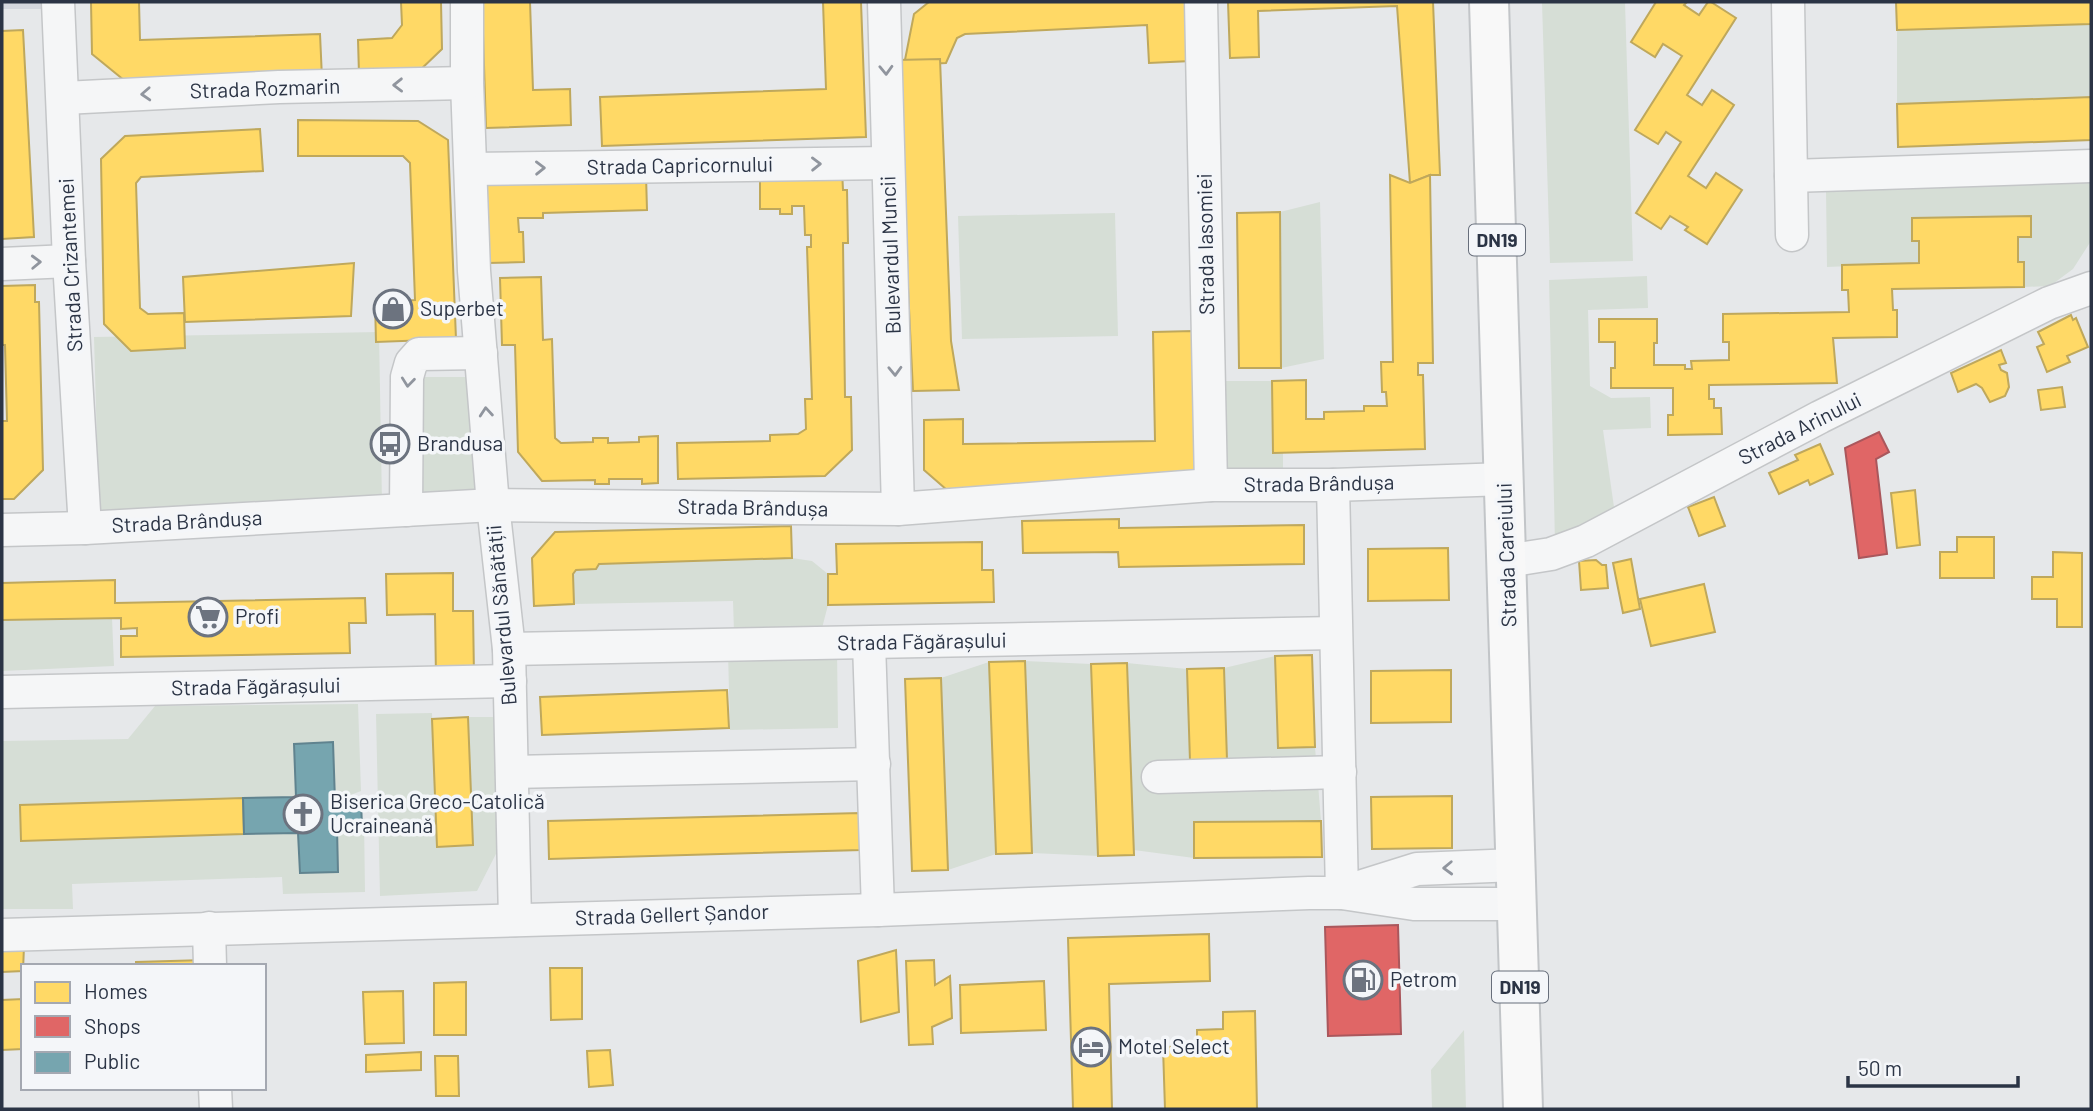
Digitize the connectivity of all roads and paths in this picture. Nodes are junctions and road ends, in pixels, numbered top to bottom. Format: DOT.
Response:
graph roads {
  1 [pos="58,2"];
  2 [pos="467,2"];
  3 [pos="884,2"];
  4 [pos="1201,2"];
  5 [pos="1489,2"];
  6 [pos="1788,2"];
  7 [pos="467,83"];
  8 [pos="64,97"];
  9 [pos="888,163"];
  10 [pos="2091,166"];
  11 [pos="471,169"];
  12 [pos="1791,176"];
  13 [pos="1793,235"];
  14 [pos="69,261"];
  15 [pos="2,264"];
  16 [pos="2091,288"];
  17 [pos="481,353"];
  18 [pos="1505,479"];
  19 [pos="1211,485"];
  20 [pos="1333,485"];
  21 [pos="493,505"];
  22 [pos="898,509"];
  23 [pos="406,510"];
  24 [pos="85,528"];
  25 [pos="2,530"];
  26 [pos="1507,561"];
  27 [pos="1335,633"];
  28 [pos="869,643"];
  29 [pos="509,649"];
  30 [pos="510,681"];
  31 [pos="2,692"];
  32 [pos="874,764"];
  33 [pos="512,772"];
  34 [pos="1340,772"];
  35 [pos="1158,777"];
  36 [pos="1516,865"];
  37 [pos="1342,893"];
  38 [pos="1517,904"];
  39 [pos="878,910"];
  40 [pos="514,919"];
  41 [pos="209,928"];
  42 [pos="2,935"];
  43 [pos="210,964"];
  44 [pos="215,1090"];
  45 [pos="216,1109"];
  46 [pos="1523,1109"];
  1 -- 8 [label="street, Strada Crizantemei"];
  2 -- 7 [label="street, Bulevardul Sănătății"];
  3 -- 9 [label="street, Bulevardul Muncii, one-way"];
  4 -- 19 [label="street, Strada Iasomiei"];
  5 -- 18 [label="main road, Strada Careiului / DN19"];
  6 -- 12 [label="street"];
  7 -- 8 [label="street, Strada Rozmarin, one-way"];
  7 -- 11 [label="street, Bulevardul Sănătății"];
  8 -- 14 [label="street, Strada Crizantemei"];
  11 -- 9 [label="street, Strada Capricornului, one-way"];
  9 -- 22 [label="street, Bulevardul Muncii, one-way"];
  10 -- 12 [label="street"];
  11 -- 17 [label="street, Bulevardul Sănătății"];
  12 -- 13 [label="street"];
  15 -- 14 [label="street, one-way"];
  14 -- 24 [label="street, Strada Crizantemei"];
  16 -- 26 [label="street, Strada Arinului"];
  21 -- 17 [label="street, Bulevardul Sănătății, one-way"];
  17 -- 23 [label="street, one-way"];
  18 -- 20 [label="street, Strada Brândușa"];
  18 -- 26 [label="main road, Strada Careiului / DN19"];
  19 -- 20 [label="street, Strada Brândușa"];
  19 -- 22 [label="street, Strada Brândușa"];
  20 -- 27 [label="street"];
  21 -- 22 [label="street, Strada Brândușa"];
  21 -- 23 [label="street, Strada Brândușa"];
  21 -- 29 [label="street, Bulevardul Sănătății"];
  23 -- 24 [label="street, Strada Brândușa"];
  24 -- 25 [label="street, Strada Brândușa"];
  26 -- 36 [label="main road, Strada Careiului / DN19"];
  27 -- 28 [label="street, Strada Făgărașului"];
  27 -- 34 [label="street"];
  28 -- 29 [label="street, Strada Făgărașului"];
  28 -- 32 [label="street"];
  29 -- 30 [label="street, Bulevardul Sănătății"];
  30 -- 31 [label="street, Strada Făgărașului"];
  30 -- 33 [label="street, Bulevardul Sănătății"];
  32 -- 33 [label="street"];
  32 -- 39 [label="street"];
  33 -- 40 [label="street, Bulevardul Sănătății"];
  34 -- 35 [label="street"];
  34 -- 37 [label="street"];
  36 -- 37 [label="street, Strada Gellert Șandor, one-way"];
  36 -- 38 [label="main road, Strada Careiului / DN19"];
  37 -- 38 [label="street, Strada Gellert Șandor"];
  37 -- 39 [label="street, Strada Gellert Șandor"];
  38 -- 46 [label="main road, Strada Careiului / DN19"];
  39 -- 40 [label="street, Strada Gellert Șandor"];
  40 -- 41 [label="street, Strada Gellert Șandor"];
  41 -- 42 [label="street, Strada Gellert Șandor"];
  41 -- 43 [label="street"];
  44 -- 45 [label="street"];
}
